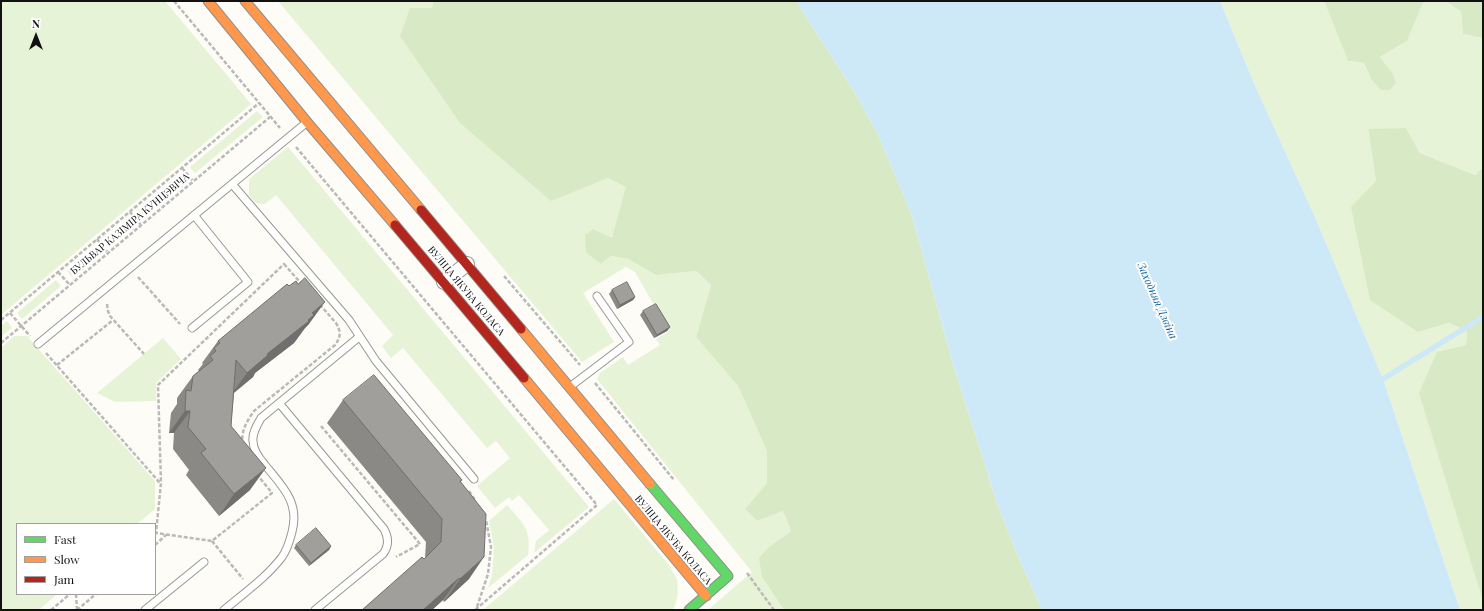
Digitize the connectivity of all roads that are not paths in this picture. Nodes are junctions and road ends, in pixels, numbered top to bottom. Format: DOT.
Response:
graph roads {
  1 [pos="208,1"];
  2 [pos="245,1"];
  3 [pos="307,122"];
  4 [pos="232,184"];
  5 [pos="194,215"];
  6 [pos="467,264"];
  7 [pos="444,282"];
  8 [pos="597,296"];
  9 [pos="192,328"];
  10 [pos="359,337"];
  11 [pos="38,344"];
  12 [pos="570,388"];
  13 [pos="279,403"];
  14 [pos="474,480"];
  15 [pos="204,562"];
  16 [pos="706,596"];
  17 [pos="145,610"];
  18 [pos="224,610"];
  19 [pos="315,610"];
  20 [pos="689,610"];
  1 -- 3 [label="street, ВУЛІЦА ЯКУБА КОЛАСА"];
  2 -- 6 [label="street, ВУЛІЦА ЯКУБА КОЛАСА"];
  3 -- 4 [label="lane"];
  3 -- 7 [label="street, ВУЛІЦА ЯКУБА КОЛАСА"];
  4 -- 5 [label="lane"];
  4 -- 10 [label="lane"];
  5 -- 9 [label="lane"];
  5 -- 11 [label="lane"];
  6 -- 7 [label="street"];
  6 -- 12 [label="street, ВУЛІЦА ЯКУБА КОЛАСА"];
  7 -- 16 [label="street, ВУЛІЦА ЯКУБА КОЛАСА"];
  8 -- 12 [label="lane"];
  10 -- 13 [label="lane"];
  10 -- 14 [label="lane"];
  12 -- 16 [label="street, ВУЛІЦА ЯКУБА КОЛАСА"];
  13 -- 18 [label="lane"];
  13 -- 19 [label="lane"];
  15 -- 17 [label="lane"];
  16 -- 20 [label="street"];
}
